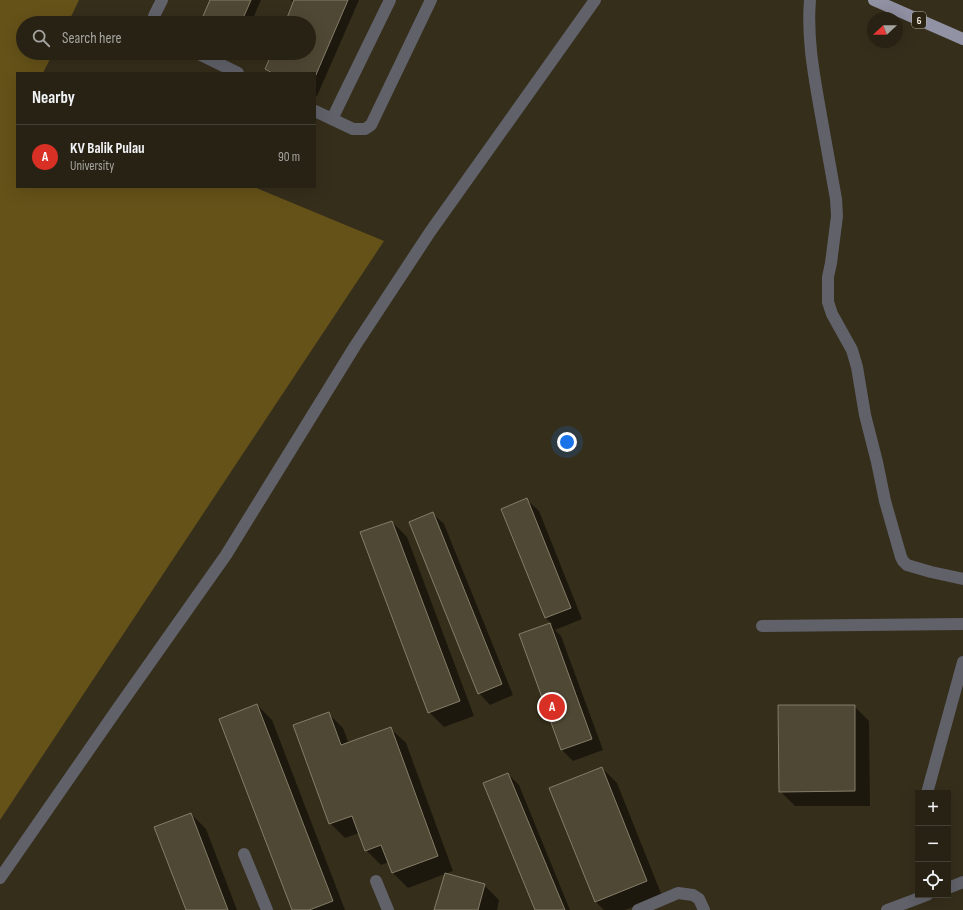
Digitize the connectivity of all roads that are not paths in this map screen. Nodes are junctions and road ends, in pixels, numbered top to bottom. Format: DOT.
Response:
graph roads {
  1 [pos="162,0"];
  2 [pos="390,0"];
  3 [pos="432,0"];
  4 [pos="595,0"];
  5 [pos="810,0"];
  6 [pos="874,0"];
  7 [pos="154,16"];
  8 [pos="963,39"];
  9 [pos="211,60"];
  10 [pos="236,72"];
  11 [pos="316,111"];
  12 [pos="332,119"];
  13 [pos="963,578"];
  14 [pos="963,624"];
  15 [pos="762,626"];
  16 [pos="963,662"];
  17 [pos="928,790"];
  18 [pos="244,854"];
  19 [pos="0,878"];
  20 [pos="376,881"];
  21 [pos="963,882"];
  22 [pos="951,887"];
  23 [pos="919,898"];
  24 [pos="267,910"];
  25 [pos="388,910"];
  26 [pos="638,910"];
  27 [pos="704,910"];
  28 [pos="887,910"];
  1 -- 7 [label="street"];
  2 -- 12 [label="street"];
  3 -- 12 [label="street"];
  4 -- 19 [label="street"];
  5 -- 13 [label="street"];
  6 -- 8 [label="main road, 6"];
  9 -- 10 [label="street"];
  11 -- 12 [label="street"];
  14 -- 15 [label="street"];
  16 -- 17 [label="street"];
  18 -- 24 [label="street"];
  20 -- 25 [label="street"];
  21 -- 22 [label="street"];
  23 -- 28 [label="street"];
  26 -- 27 [label="street"];
}
